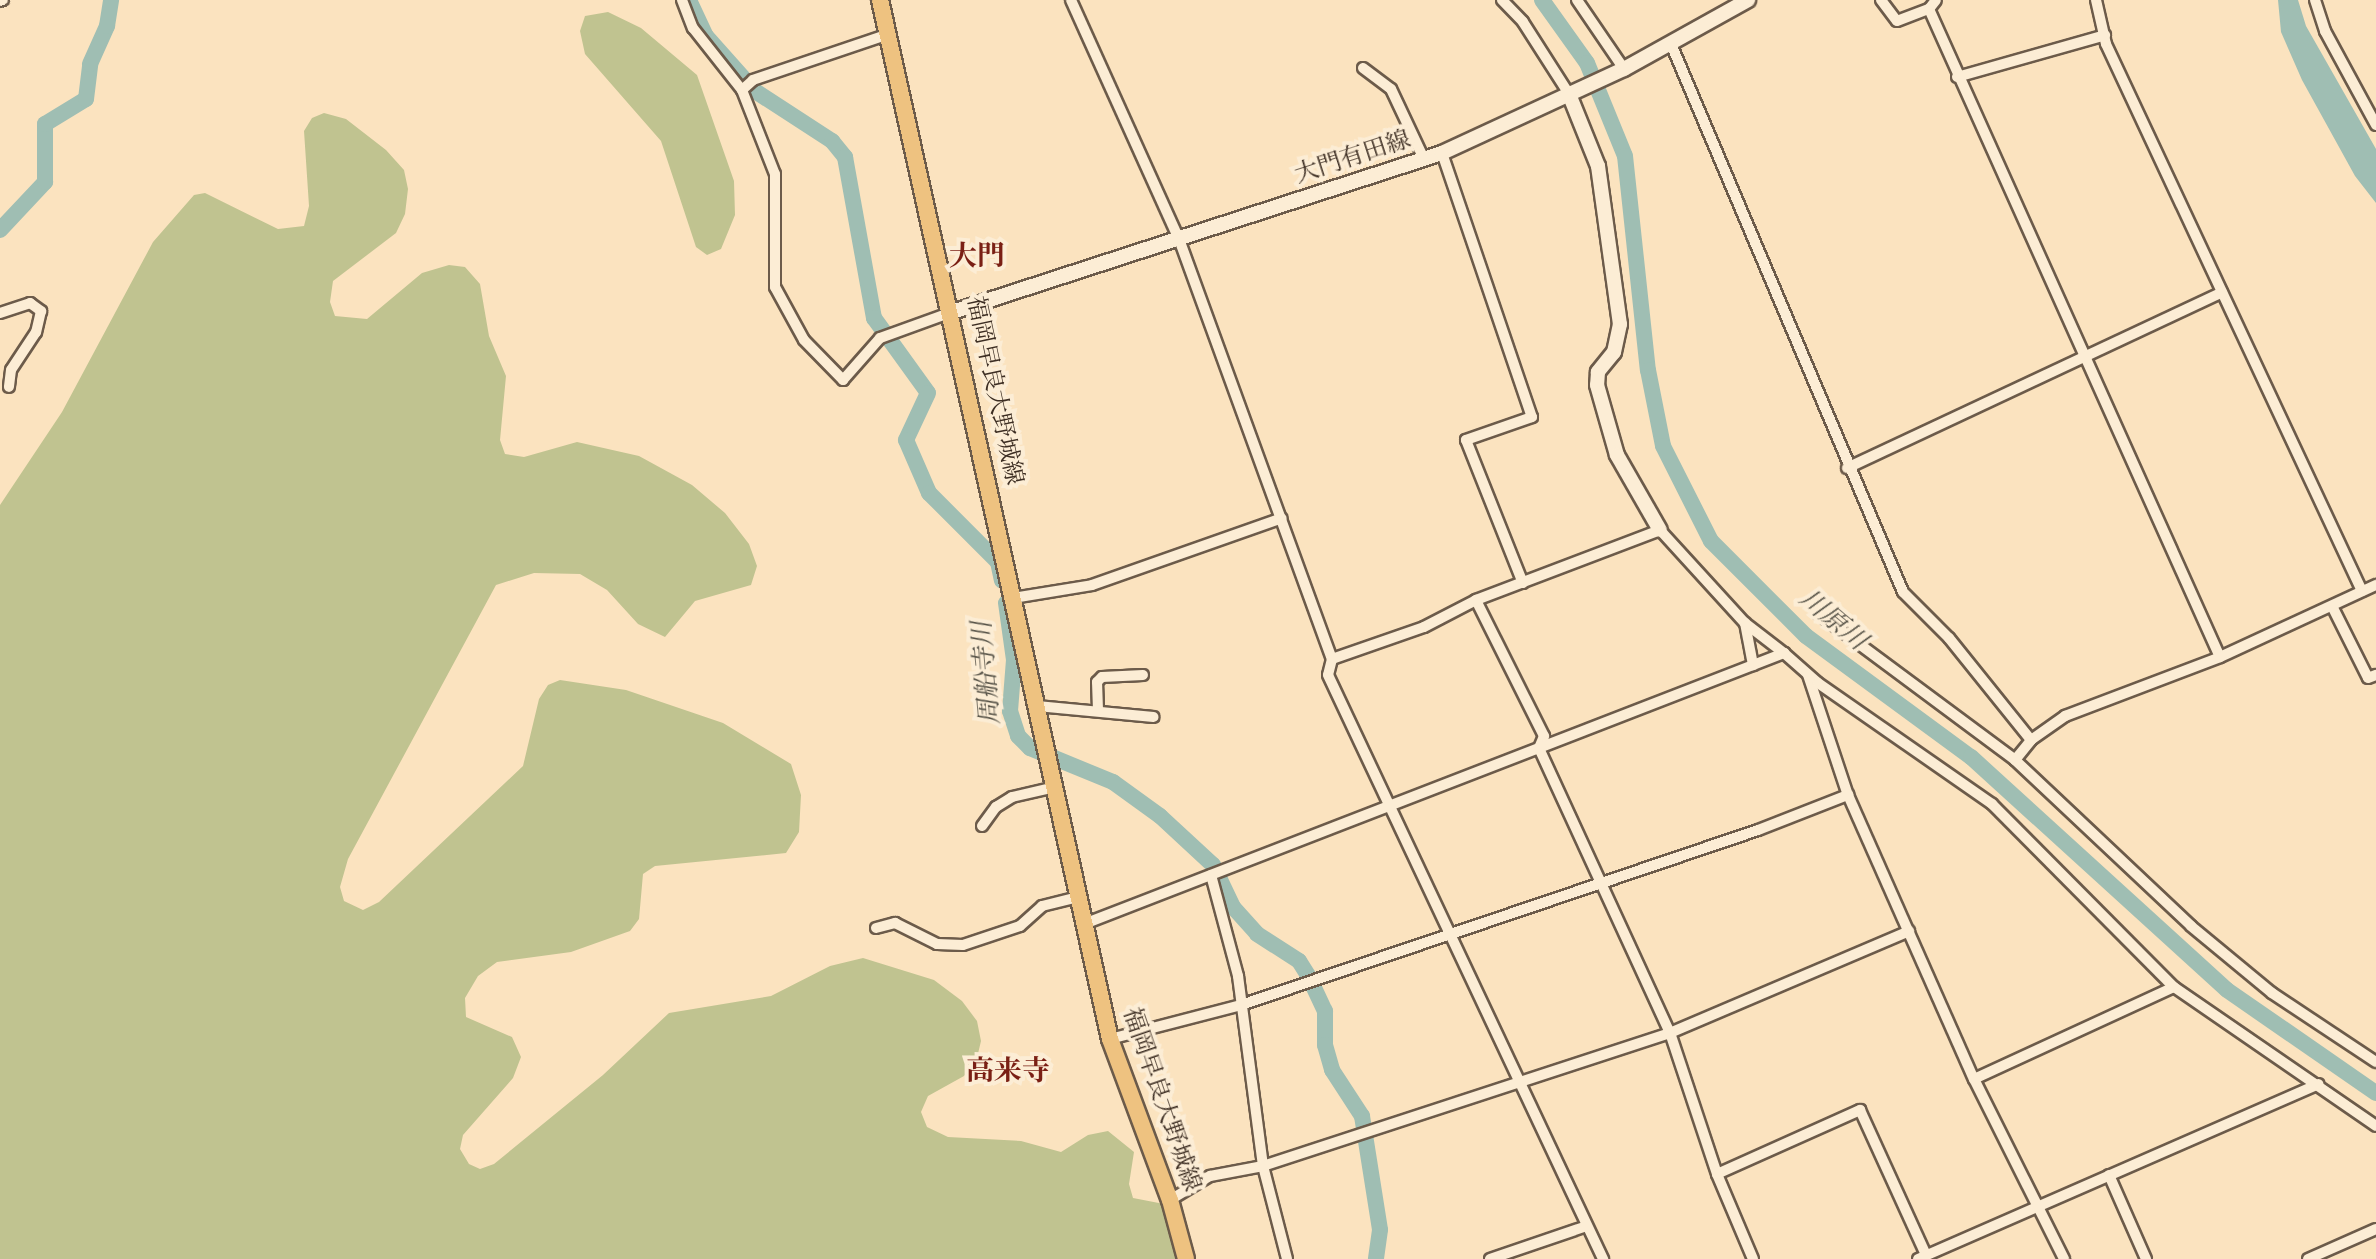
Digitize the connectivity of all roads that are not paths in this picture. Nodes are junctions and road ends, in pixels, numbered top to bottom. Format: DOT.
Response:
graph roads {
  1 [pos="682,0"];
  2 [pos="880,0"];
  3 [pos="1071,0"];
  4 [pos="1502,0"];
  5 [pos="1577,0"];
  6 [pos="1748,0"];
  7 [pos="1881,0"];
  8 [pos="2096,0"];
  9 [pos="2315,0"];
  10 [pos="1932,5"];
  11 [pos="889,34"];
  12 [pos="2105,35"];
  13 [pos="1671,44"];
  14 [pos="1363,68"];
  15 [pos="1617,72"];
  16 [pos="1957,77"];
  17 [pos="742,90"];
  18 [pos="1575,92"];
  19 [pos="2376,125"];
  20 [pos="1442,153"];
  21 [pos="1424,159"];
  22 [pos="1179,239"];
  23 [pos="2222,292"];
  24 [pos="952,312"];
  25 [pos="0,313"];
  26 [pos="2083,357"];
  27 [pos="9,387"];
  28 [pos="1847,468"];
  29 [pos="1282,518"];
  30 [pos="1660,530"];
  31 [pos="1523,583"];
  32 [pos="2376,585"];
  33 [pos="2362,591"];
  34 [pos="1013,598"];
  35 [pos="1476,600"];
  36 [pos="2332,606"];
  37 [pos="1816,612"];
  38 [pos="1745,623"];
  39 [pos="1784,653"];
  40 [pos="2220,657"];
  41 [pos="1332,659"];
  42 [pos="1753,665"];
  43 [pos="1808,674"];
  44 [pos="1143,675"];
  45 [pos="2376,675"];
  46 [pos="1037,706"];
  47 [pos="1098,710"];
  48 [pos="1153,717"];
  49 [pos="2031,740"];
  50 [pos="1539,748"];
  51 [pos="2015,760"];
  52 [pos="1055,787"];
  53 [pos="1848,795"];
  54 [pos="1388,807"];
  55 [pos="982,826"];
  56 [pos="1211,875"];
  57 [pos="1601,882"];
  58 [pos="1079,897"];
  59 [pos="1084,924"];
  60 [pos="876,928"];
  61 [pos="1909,931"];
  62 [pos="1449,936"];
  63 [pos="2174,987"];
  64 [pos="1241,1005"];
  65 [pos="1670,1033"];
  66 [pos="1110,1039"];
  67 [pos="2376,1062"];
  68 [pos="1974,1079"];
  69 [pos="1519,1083"];
  70 [pos="2318,1084"];
  71 [pos="2376,1126"];
  72 [pos="1263,1166"];
  73 [pos="1717,1174"];
  74 [pos="2109,1175"];
  75 [pos="1170,1200"];
  76 [pos="2035,1208"];
  77 [pos="1587,1226"];
  78 [pos="2376,1229"];
  79 [pos="1943,1248"];
  80 [pos="1922,1257"];
  81 [pos="1186,1259"];
  82 [pos="1287,1259"];
  83 [pos="1490,1259"];
  84 [pos="1603,1259"];
  85 [pos="1753,1259"];
  86 [pos="1952,1259"];
  87 [pos="2064,1259"];
  88 [pos="2146,1259"];
  89 [pos="2308,1259"];
  1 -- 17 [label="street"];
  2 -- 11 [label="main road, 福岡早良大野城線"];
  3 -- 22 [label="street"];
  4 -- 18 [label="street"];
  5 -- 15 [label="street"];
  6 -- 13 [label="main road, 大門有田線"];
  7 -- 10 [label="street"];
  8 -- 12 [label="street"];
  9 -- 19 [label="street"];
  10 -- 16 [label="street"];
  11 -- 17 [label="street"];
  11 -- 24 [label="main road, 福岡早良大野城線"];
  12 -- 16 [label="street"];
  12 -- 23 [label="street"];
  13 -- 15 [label="main road, 大門有田線"];
  13 -- 28 [label="street"];
  14 -- 21 [label="street"];
  15 -- 18 [label="main road, 大門有田線"];
  16 -- 26 [label="street"];
  17 -- 24 [label="street"];
  18 -- 20 [label="main road, 大門有田線"];
  18 -- 30 [label="main road"];
  20 -- 21 [label="main road, 大門有田線"];
  20 -- 31 [label="street"];
  21 -- 22 [label="main road, 大門有田線"];
  22 -- 24 [label="main road, 大門有田線"];
  22 -- 29 [label="street"];
  23 -- 26 [label="street"];
  23 -- 33 [label="street"];
  24 -- 34 [label="main road, 福岡早良大野城線"];
  25 -- 27 [label="street"];
  26 -- 28 [label="street"];
  26 -- 40 [label="street"];
  28 -- 49 [label="street"];
  29 -- 34 [label="street"];
  29 -- 41 [label="street"];
  30 -- 31 [label="street"];
  30 -- 38 [label="street"];
  31 -- 35 [label="street"];
  32 -- 33 [label="street"];
  33 -- 36 [label="street"];
  34 -- 46 [label="main road, 福岡早良大野城線"];
  35 -- 41 [label="street"];
  35 -- 50 [label="street"];
  36 -- 40 [label="street"];
  36 -- 45 [label="street"];
  37 -- 51 [label="street"];
  38 -- 39 [label="street"];
  38 -- 42 [label="street"];
  39 -- 42 [label="street"];
  39 -- 43 [label="street"];
  40 -- 49 [label="street"];
  41 -- 54 [label="street"];
  42 -- 50 [label="street"];
  43 -- 53 [label="street"];
  43 -- 63 [label="street"];
  44 -- 47 [label="street"];
  46 -- 47 [label="street"];
  46 -- 52 [label="main road, 福岡早良大野城線"];
  47 -- 48 [label="street"];
  49 -- 51 [label="street"];
  50 -- 54 [label="street"];
  50 -- 57 [label="street"];
  51 -- 67 [label="street"];
  52 -- 55 [label="street"];
  52 -- 58 [label="main road, 福岡早良大野城線"];
  53 -- 57 [label="street"];
  53 -- 61 [label="street"];
  54 -- 56 [label="street"];
  54 -- 62 [label="street"];
  56 -- 59 [label="street"];
  56 -- 64 [label="street"];
  57 -- 62 [label="street"];
  57 -- 65 [label="street"];
  58 -- 59 [label="main road, 福岡早良大野城線"];
  58 -- 60 [label="street"];
  59 -- 66 [label="main road, 福岡早良大野城線"];
  61 -- 65 [label="street"];
  61 -- 68 [label="street"];
  62 -- 64 [label="street"];
  62 -- 69 [label="street"];
  63 -- 68 [label="street"];
  63 -- 70 [label="street"];
  64 -- 66 [label="street"];
  64 -- 72 [label="street"];
  65 -- 69 [label="street"];
  65 -- 73 [label="street"];
  66 -- 75 [label="main road, 福岡早良大野城線"];
  68 -- 76 [label="street"];
  69 -- 72 [label="street"];
  69 -- 77 [label="street"];
  70 -- 71 [label="street"];
  70 -- 74 [label="street"];
  72 -- 75 [label="street"];
  72 -- 82 [label="street"];
  73 -- 80 [label="street"];
  73 -- 85 [label="street"];
  74 -- 76 [label="street"];
  74 -- 88 [label="street"];
  75 -- 81 [label="main road, 福岡早良大野城線"];
  76 -- 79 [label="street"];
  76 -- 87 [label="street"];
  77 -- 83 [label="street"];
  77 -- 84 [label="street"];
  78 -- 89 [label="street"];
  79 -- 80 [label="street"];
  79 -- 86 [label="street"];
}
